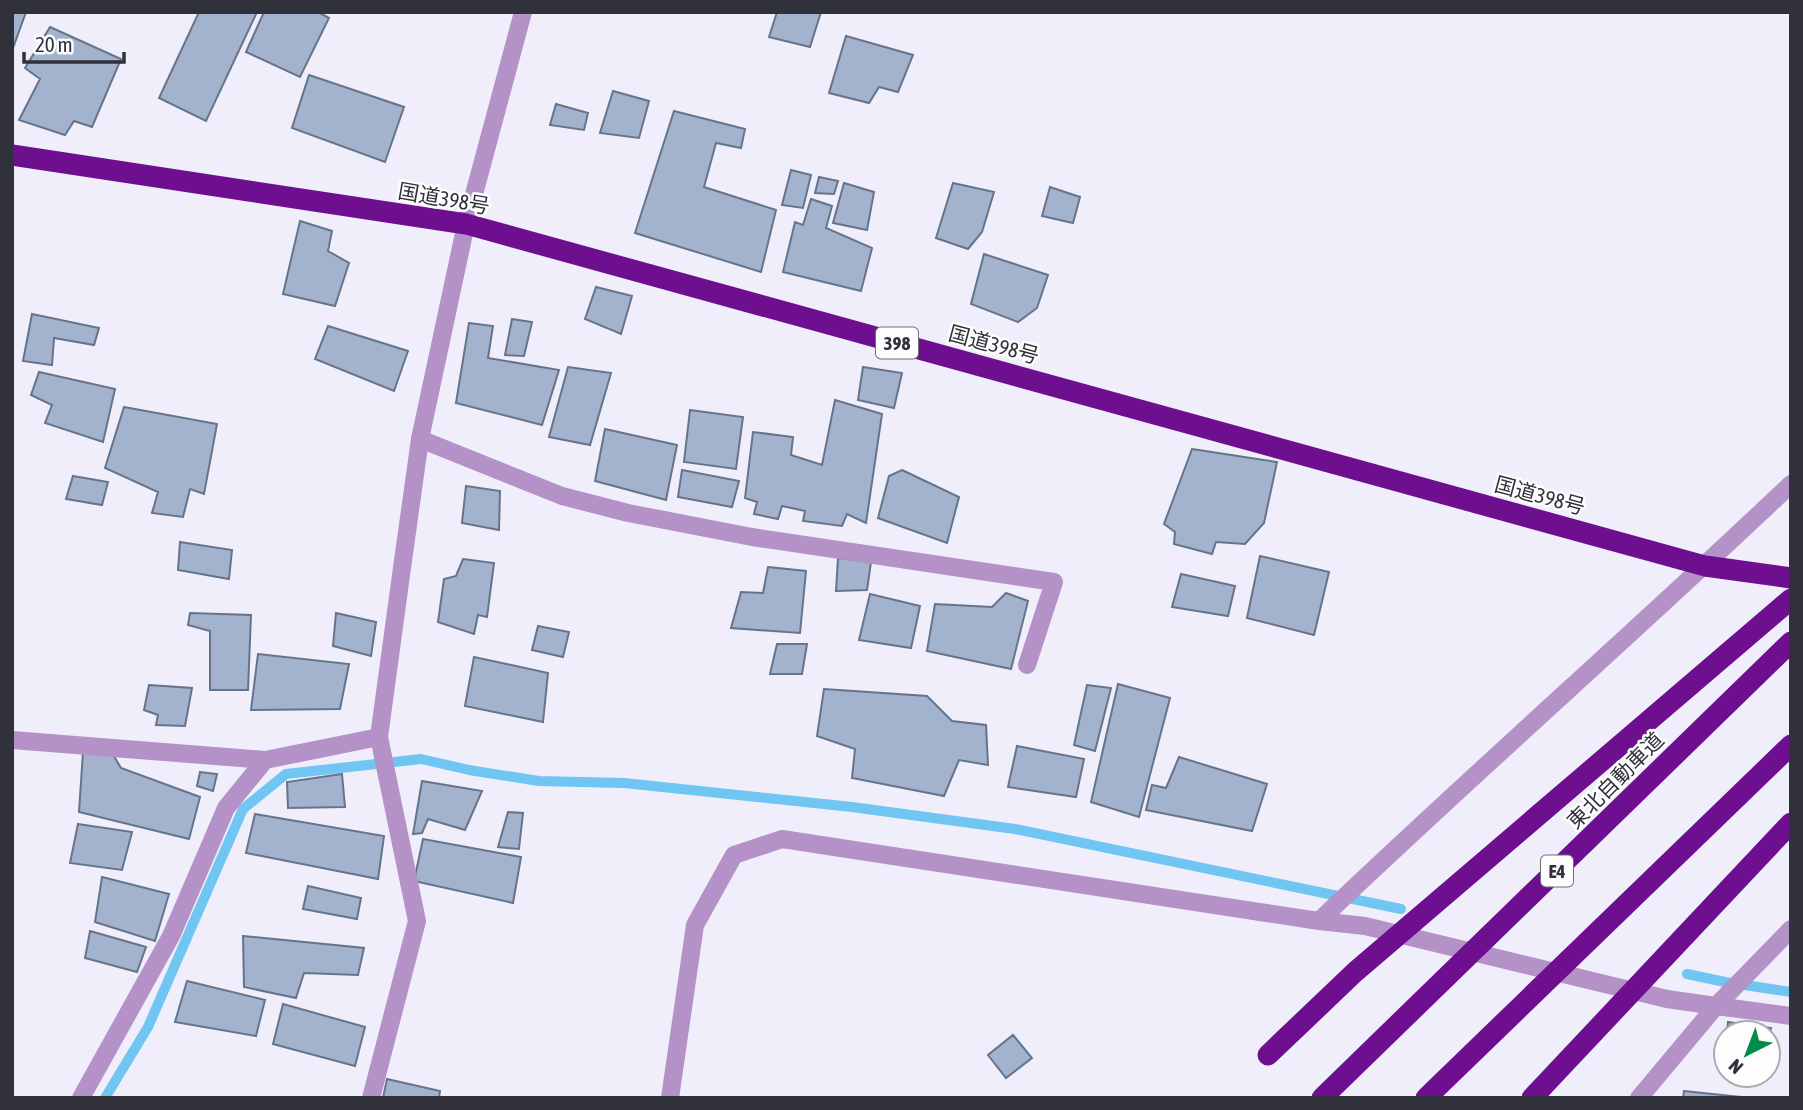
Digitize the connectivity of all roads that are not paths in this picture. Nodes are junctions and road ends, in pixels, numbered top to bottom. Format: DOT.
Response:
graph roads {
  1 [pos="523,12"];
  2 [pos="12,155"];
  3 [pos="466,224"];
  4 [pos="420,439"];
  5 [pos="1791,484"];
  6 [pos="1705,566"];
  7 [pos="1782,577"];
  8 [pos="1791,599"];
  9 [pos="1791,642"];
  10 [pos="1027,665"];
  11 [pos="380,739"];
  12 [pos="12,740"];
  13 [pos="1791,745"];
  14 [pos="265,760"];
  15 [pos="1791,823"];
  16 [pos="1319,921"];
  17 [pos="1791,929"];
  18 [pos="1721,1000"];
  19 [pos="1791,1016"];
  20 [pos="1268,1055"];
  21 [pos="81,1098"];
  22 [pos="371,1098"];
  23 [pos="670,1098"];
  24 [pos="1322,1098"];
  25 [pos="1426,1098"];
  26 [pos="1532,1098"];
  27 [pos="1640,1098"];
  1 -- 3 [label="street"];
  2 -- 3 [label="highway, 国道398号 / 398"];
  3 -- 4 [label="street"];
  3 -- 6 [label="highway, 国道398号 / 398"];
  4 -- 10 [label="street"];
  4 -- 11 [label="street"];
  5 -- 6 [label="street"];
  6 -- 7 [label="highway, 国道398号 / 398"];
  6 -- 16 [label="street"];
  8 -- 20 [label="highway"];
  9 -- 24 [label="highway, 東北自動車道 / E4"];
  11 -- 14 [label="street"];
  11 -- 22 [label="street"];
  12 -- 14 [label="street"];
  13 -- 25 [label="highway"];
  14 -- 21 [label="street"];
  15 -- 26 [label="highway"];
  16 -- 18 [label="street"];
  16 -- 23 [label="street"];
  17 -- 18 [label="street"];
  18 -- 19 [label="street"];
  18 -- 27 [label="street"];
}
